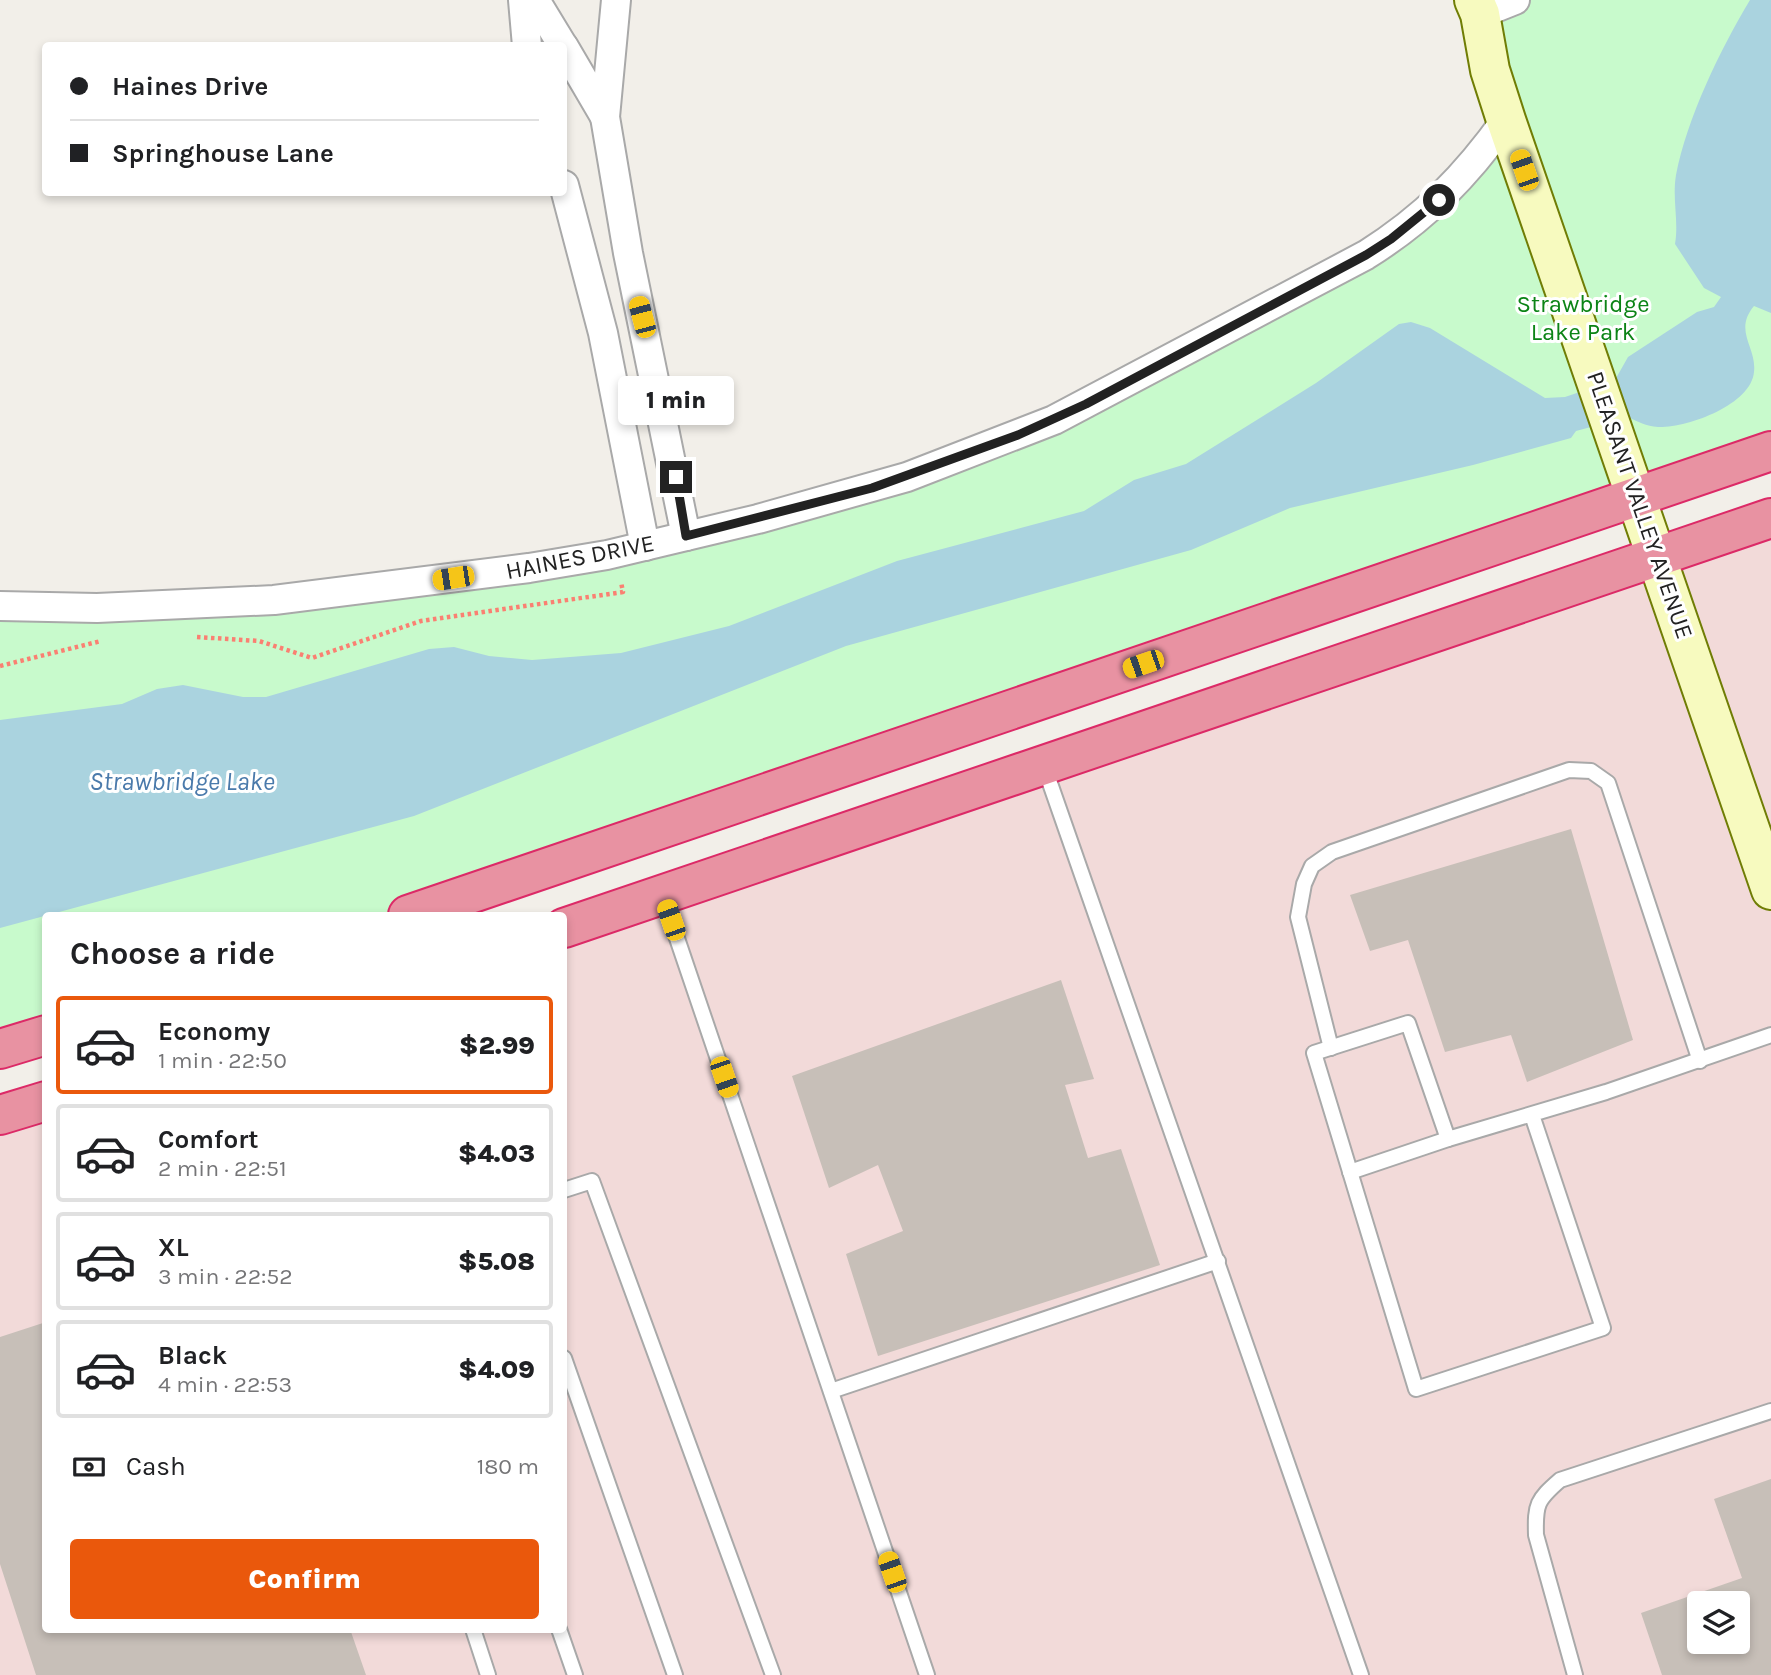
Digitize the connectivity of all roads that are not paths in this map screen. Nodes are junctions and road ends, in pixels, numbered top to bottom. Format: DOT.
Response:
graph roads {
  1 [pos="523,0"];
  2 [pos="535,0"];
  3 [pos="616,0"];
  4 [pos="1515,0"];
  5 [pos="1477,7"];
  6 [pos="527,42"];
  7 [pos="561,42"];
  8 [pos="567,53"];
  9 [pos="605,117"];
  10 [pos="1506,120"];
  11 [pos="567,196"];
  12 [pos="1771,451"];
  13 [pos="1636,496"];
  14 [pos="1771,518"];
  15 [pos="686,536"];
  16 [pos="645,546"];
  17 [pos="1658,557"];
  18 [pos="0,607"];
  19 [pos="1044,765"];
  20 [pos="1771,890"];
  21 [pos="662,894"];
  22 [pos="417,912"];
  23 [pos="567,927"];
  24 [pos="1771,1035"];
  25 [pos="42,1036"];
  26 [pos="1331,1048"];
  27 [pos="0,1049"];
  28 [pos="1700,1061"];
  29 [pos="42,1102"];
  30 [pos="0,1115"];
  31 [pos="1532,1115"];
  32 [pos="1448,1139"];
  33 [pos="1350,1172"];
  34 [pos="567,1189"];
  35 [pos="1218,1261"];
  36 [pos="567,1368"];
  37 [pos="831,1391"];
  38 [pos="1771,1411"];
  39 [pos="474,1633"];
  40 [pos="560,1633"];
  41 [pos="488,1675"];
  42 [pos="575,1675"];
  43 [pos="675,1675"];
  44 [pos="773,1675"];
  45 [pos="927,1675"];
  46 [pos="1361,1675"];
  47 [pos="1575,1675"];
  1 -- 6 [label="street"];
  2 -- 7 [label="street"];
  3 -- 9 [label="street"];
  4 -- 5 [label="street"];
  5 -- 10 [label="street, PLEASANT VALLEY AVENUE"];
  8 -- 9 [label="street"];
  9 -- 15 [label="street"];
  10 -- 13 [label="street, PLEASANT VALLEY AVENUE"];
  10 -- 15 [label="street, HAINES DRIVE"];
  11 -- 16 [label="street"];
  12 -- 13 [label="highway"];
  13 -- 17 [label="street, PLEASANT VALLEY AVENUE"];
  13 -- 22 [label="highway"];
  14 -- 17 [label="highway"];
  15 -- 16 [label="street, HAINES DRIVE"];
  16 -- 18 [label="street, HAINES DRIVE"];
  17 -- 19 [label="highway"];
  17 -- 20 [label="street, PLEASANT VALLEY AVENUE"];
  19 -- 21 [label="highway"];
  19 -- 35 [label="lane"];
  21 -- 23 [label="highway"];
  21 -- 37 [label="lane"];
  24 -- 28 [label="lane"];
  25 -- 27 [label="highway"];
  26 -- 28 [label="lane"];
  26 -- 32 [label="lane"];
  26 -- 33 [label="lane"];
  28 -- 31 [label="lane"];
  29 -- 30 [label="highway"];
  31 -- 32 [label="lane"];
  31 -- 33 [label="lane"];
  32 -- 33 [label="lane"];
  34 -- 44 [label="lane"];
  35 -- 37 [label="lane"];
  35 -- 46 [label="lane"];
  36 -- 43 [label="lane"];
  37 -- 45 [label="lane"];
  38 -- 47 [label="lane"];
  39 -- 41 [label="lane"];
  40 -- 42 [label="lane"];
}
